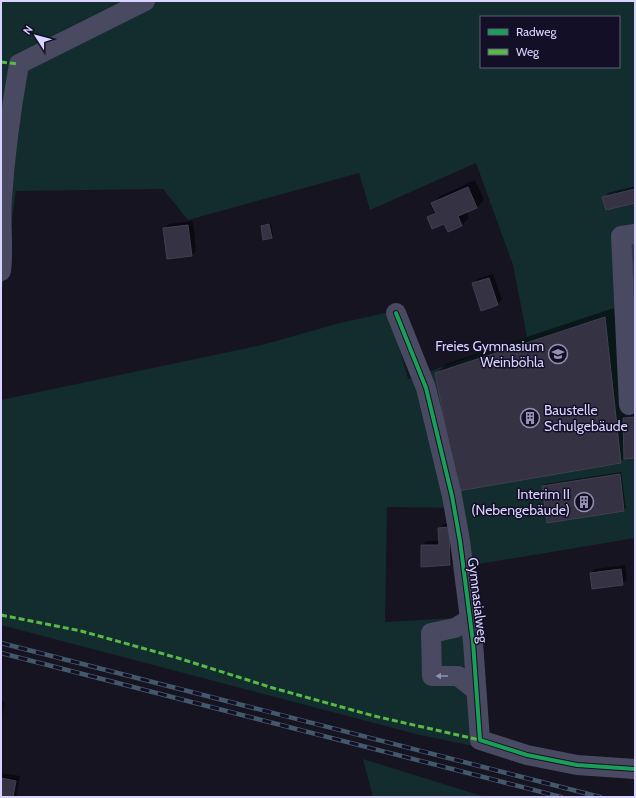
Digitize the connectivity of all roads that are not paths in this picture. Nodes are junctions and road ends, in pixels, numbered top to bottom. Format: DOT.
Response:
graph roads {
  1 [pos="146,1"];
  2 [pos="635,234"];
  3 [pos="1,271"];
  4 [pos="396,313"];
  5 [pos="629,405"];
  6 [pos="470,619"];
  7 [pos="476,690"];
  8 [pos="635,769"];
  1 -- 3 [label="street"];
  2 -- 5 [label="street"];
  4 -- 6 [label="street, Gymnasialweg"];
  6 -- 7 [label="street, Gymnasialweg"];
  7 -- 6 [label="street, one-way"];
  7 -- 8 [label="street, Gymnasialweg"];
}
